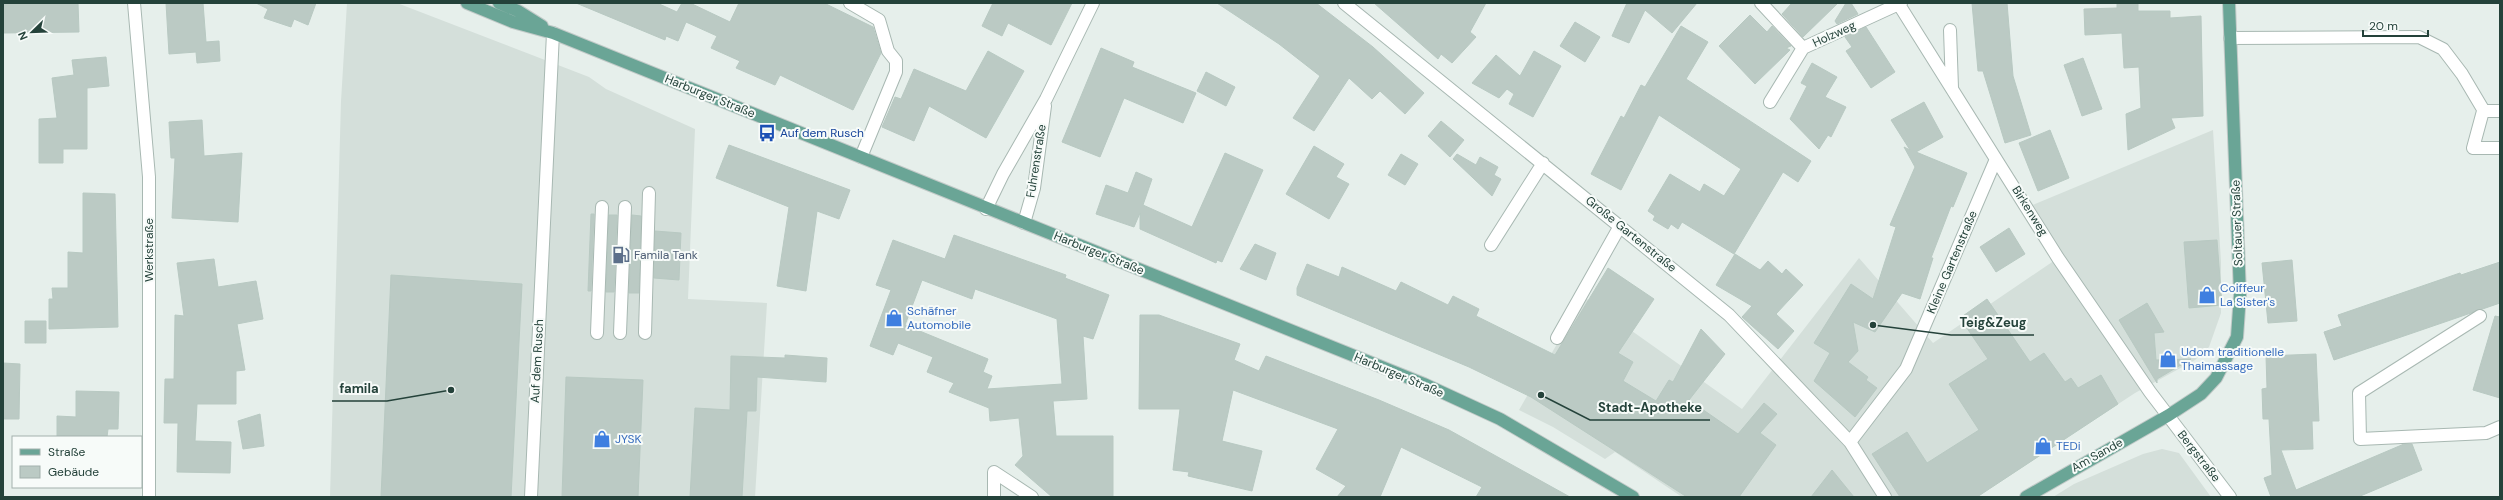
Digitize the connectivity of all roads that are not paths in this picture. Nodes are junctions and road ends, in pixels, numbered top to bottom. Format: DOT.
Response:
graph roads {
  1 [pos="134,3"];
  2 [pos="467,3"];
  3 [pos="499,3"];
  4 [pos="850,3"];
  5 [pos="1093,3"];
  6 [pos="1344,3"];
  7 [pos="1761,3"];
  8 [pos="2229,3"];
  9 [pos="1899,4"];
  10 [pos="1950,30"];
  11 [pos="553,33"];
  12 [pos="2230,38"];
  13 [pos="1803,48"];
  14 [pos="1952,89"];
  15 [pos="1046,99"];
  16 [pos="1770,102"];
  17 [pos="2484,111"];
  18 [pos="2500,111"];
  19 [pos="2500,148"];
  20 [pos="861,157"];
  21 [pos="1996,159"];
  22 [pos="1543,163"];
  23 [pos="649,193"];
  24 [pos="602,207"];
  25 [pos="625,207"];
  26 [pos="986,209"];
  27 [pos="1024,223"];
  28 [pos="1620,226"];
  29 [pos="1491,245"];
  30 [pos="2480,316"];
  31 [pos="597,332"];
  32 [pos="620,332"];
  33 [pos="644,333"];
  34 [pos="1557,338"];
  35 [pos="2169,415"];
  36 [pos="2500,427"];
  37 [pos="1850,442"];
  38 [pos="149,497"];
  39 [pos="530,497"];
  40 [pos="994,497"];
  41 [pos="1032,497"];
  42 [pos="1633,497"];
  43 [pos="1885,497"];
  44 [pos="2026,497"];
  45 [pos="2230,497"];
  1 -- 38 [label="street, Werkstraße"];
  2 -- 11 [label="main road, Harburger Straße"];
  3 -- 11 [label="main road, Harburger Straße"];
  4 -- 20 [label="street"];
  5 -- 15 [label="street, Fuhrenstraße"];
  6 -- 22 [label="street, Große Gartenstraße"];
  7 -- 13 [label="street, Holzweg"];
  8 -- 12 [label="main road, Soltauer Straße"];
  9 -- 13 [label="street, Holzweg"];
  9 -- 14 [label="street, Birkenweg"];
  10 -- 14 [label="street"];
  11 -- 20 [label="main road, Harburger Straße"];
  11 -- 39 [label="street, Auf dem Rusch"];
  12 -- 17 [label="street"];
  12 -- 35 [label="main road, Soltauer Straße"];
  13 -- 16 [label="street"];
  14 -- 21 [label="street, Birkenweg"];
  15 -- 26 [label="street, Fuhrenstraße"];
  15 -- 27 [label="street, Fuhrenstraße"];
  17 -- 18 [label="street"];
  17 -- 19 [label="street"];
  20 -- 26 [label="main road, Harburger Straße"];
  21 -- 35 [label="street, Birkenweg"];
  21 -- 37 [label="street, Kleine Gartenstraße"];
  22 -- 28 [label="street, Große Gartenstraße"];
  22 -- 29 [label="street"];
  23 -- 33 [label="street"];
  24 -- 31 [label="street"];
  25 -- 32 [label="street"];
  26 -- 27 [label="main road, Harburger Straße"];
  27 -- 42 [label="main road, Harburger Straße"];
  28 -- 34 [label="street"];
  28 -- 37 [label="street, Große Gartenstraße"];
  30 -- 36 [label="street"];
  35 -- 44 [label="main road, Am Sande"];
  35 -- 45 [label="street, Bergstraße"];
  37 -- 43 [label="street, Große Gartenstraße"];
  40 -- 41 [label="street"];
}
